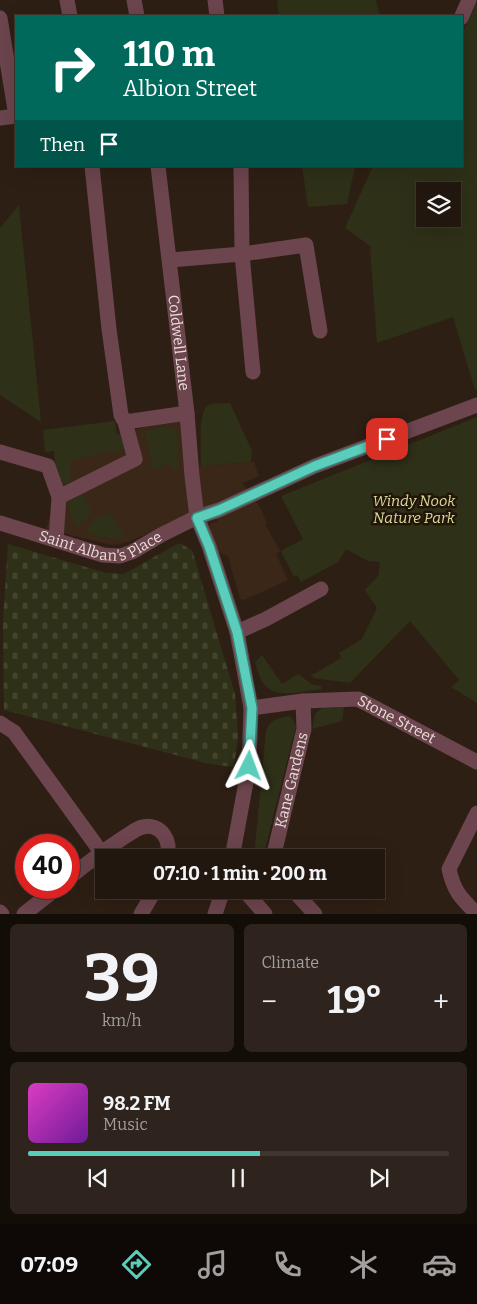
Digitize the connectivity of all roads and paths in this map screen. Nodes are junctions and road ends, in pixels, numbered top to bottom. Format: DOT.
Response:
graph roads {
  1 [pos="67,0"];
  2 [pos="134,0"];
  3 [pos="215,0"];
  4 [pos="469,0"];
  5 [pos="70,15"];
  6 [pos="137,15"];
  7 [pos="217,15"];
  8 [pos="462,15"];
  9 [pos="0,18"];
  10 [pos="15,110"];
  11 [pos="15,116"];
  12 [pos="0,118"];
  13 [pos="92,167"];
  14 [pos="158,167"];
  15 [pos="241,167"];
  16 [pos="242,254"];
  17 [pos="170,260"];
  18 [pos="320,331"];
  19 [pos="253,372"];
  20 [pos="477,405"];
  21 [pos="188,413"];
  22 [pos="126,422"];
  23 [pos="0,452"];
  24 [pos="59,497"];
  25 [pos="197,518"];
  26 [pos="0,523"];
  27 [pos="56,540"];
  28 [pos="321,589"];
  29 [pos="237,632"];
  30 [pos="303,701"];
  31 [pos="252,708"];
  32 [pos="0,723"];
  33 [pos="477,762"];
  34 [pos="477,813"];
  35 [pos="99,849"];
  36 [pos="106,849"];
  37 [pos="169,849"];
  38 [pos="234,849"];
  39 [pos="275,849"];
  40 [pos="95,857"];
  41 [pos="80,869"];
  42 [pos="43,899"];
  43 [pos="150,899"];
  44 [pos="220,899"];
  45 [pos="252,899"];
  46 [pos="301,899"];
  47 [pos="24,914"];
  48 [pos="141,914"];
  49 [pos="215,914"];
  50 [pos="265,914"];
  51 [pos="315,914"];
  52 [pos="477,914"];
  1 -- 5 [label="street"];
  2 -- 6 [label="street"];
  3 -- 7 [label="street"];
  4 -- 8 [label="street"];
  9 -- 10 [label="street"];
  11 -- 12 [label="street"];
  13 -- 22 [label="street"];
  14 -- 17 [label="street, Coldwell Lane"];
  15 -- 16 [label="street"];
  16 -- 17 [label="street"];
  16 -- 18 [label="street"];
  16 -- 19 [label="street"];
  17 -- 21 [label="street, Coldwell Lane"];
  20 -- 25 [label="street, Saint Alban's Place"];
  21 -- 22 [label="street"];
  21 -- 25 [label="street, Coldwell Lane"];
  22 -- 24 [label="street"];
  23 -- 24 [label="street"];
  24 -- 27 [label="street"];
  25 -- 27 [label="street, Saint Alban's Place"];
  25 -- 29 [label="street, Coldwell Lane"];
  26 -- 27 [label="street, Saint Alban's Place"];
  28 -- 29 [label="street"];
  29 -- 31 [label="street, Coldwell Lane"];
  30 -- 31 [label="street, Stone Street"];
  30 -- 33 [label="street, Stone Street"];
  30 -- 39 [label="street, Kane Gardens"];
  31 -- 38 [label="street, Coldwell Lane"];
  32 -- 35 [label="street"];
  34 -- 52 [label="street"];
  36 -- 37 [label="street"];
  40 -- 41 [label="street"];
  42 -- 47 [label="street"];
  43 -- 48 [label="street"];
  44 -- 49 [label="street"];
  45 -- 50 [label="street"];
  46 -- 51 [label="street"];
}
